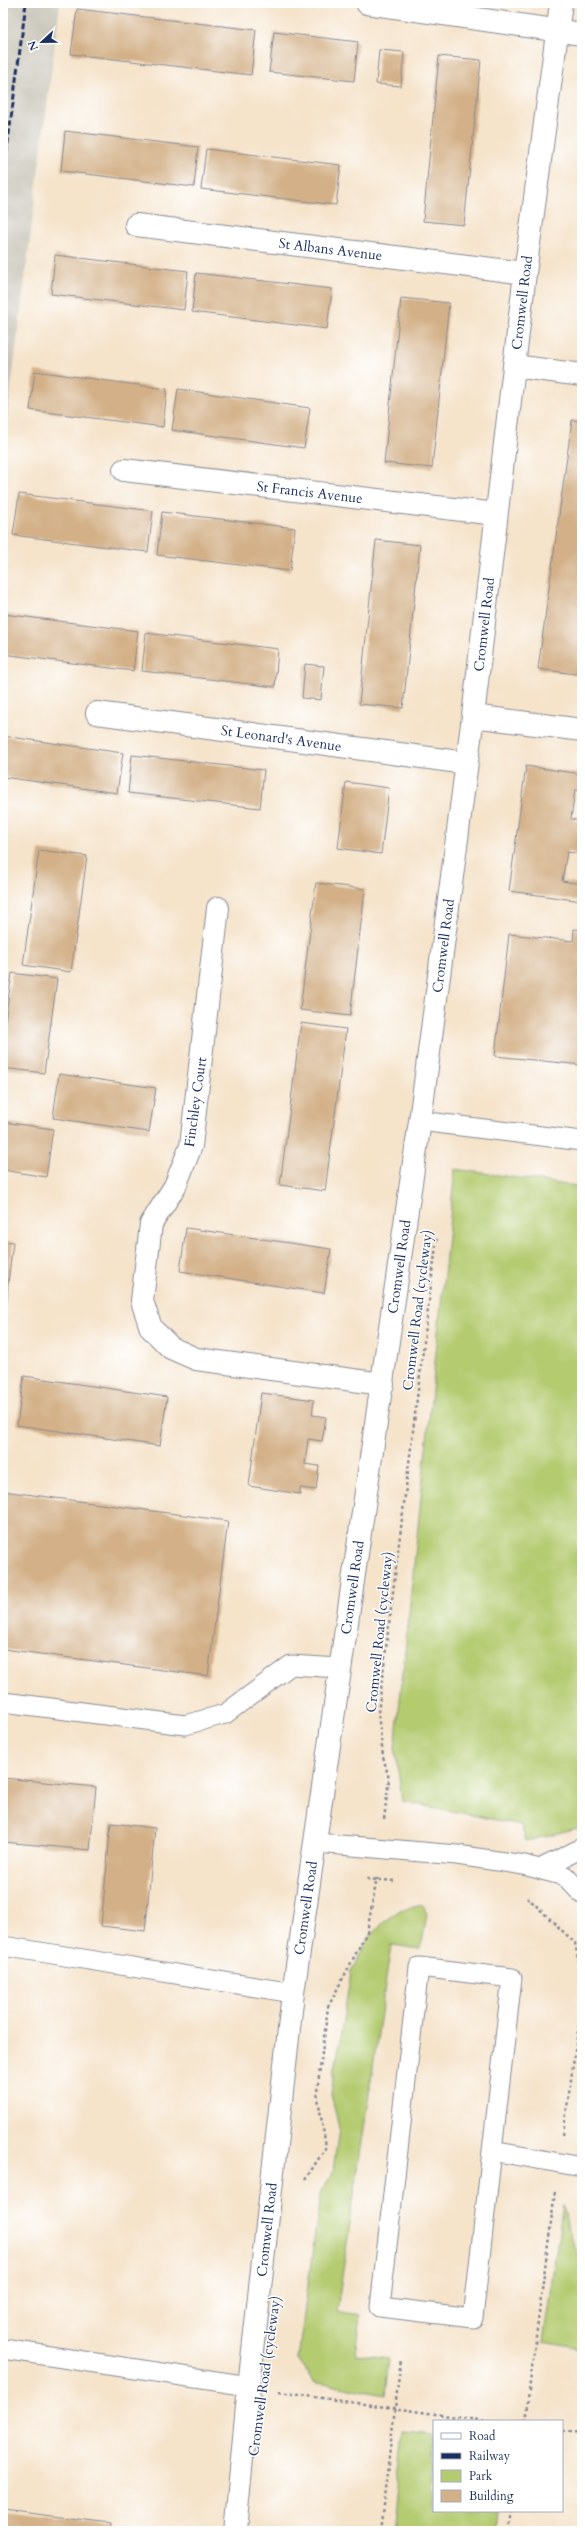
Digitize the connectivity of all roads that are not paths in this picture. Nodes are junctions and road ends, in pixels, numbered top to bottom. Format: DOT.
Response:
graph roads {
  1 [pos="367,3"];
  2 [pos="561,3"];
  3 [pos="557,31"];
  4 [pos="582,34"];
  5 [pos="136,225"];
  6 [pos="525,274"];
  7 [pos="514,366"];
  8 [pos="582,375"];
  9 [pos="124,470"];
  10 [pos="496,514"];
  11 [pos="97,713"];
  12 [pos="473,716"];
  13 [pos="582,730"];
  14 [pos="466,763"];
  15 [pos="218,908"];
  16 [pos="420,1121"];
  17 [pos="582,1141"];
  18 [pos="383,1384"];
  19 [pos="339,1668"];
  20 [pos="3,1702"];
  21 [pos="317,1843"];
  22 [pos="582,1848"];
  23 [pos="540,1869"];
  24 [pos="582,1894"];
  25 [pos="3,1946"];
  26 [pos="293,1993"];
  27 [pos="492,2151"];
  28 [pos="582,2167"];
  29 [pos="3,2349"];
  30 [pos="249,2386"];
  31 [pos="236,2531"];
  1 -- 3 [label="street"];
  2 -- 3 [label="street, Cromwell Road"];
  3 -- 4 [label="street"];
  3 -- 6 [label="street, Cromwell Road"];
  5 -- 6 [label="street, St Albans Avenue"];
  6 -- 7 [label="street, Cromwell Road"];
  7 -- 8 [label="street"];
  7 -- 10 [label="street, Cromwell Road"];
  9 -- 10 [label="street, St Francis Avenue"];
  10 -- 12 [label="street, Cromwell Road"];
  11 -- 14 [label="street, St Leonard's Avenue"];
  12 -- 13 [label="street"];
  12 -- 14 [label="street, Cromwell Road"];
  14 -- 16 [label="street, Cromwell Road"];
  15 -- 18 [label="street, Finchley Court"];
  16 -- 17 [label="lane"];
  16 -- 18 [label="street, Cromwell Road"];
  18 -- 19 [label="street, Cromwell Road"];
  19 -- 20 [label="lane"];
  19 -- 21 [label="street, Cromwell Road"];
  21 -- 23 [label="lane"];
  21 -- 26 [label="street, Cromwell Road"];
  22 -- 23 [label="lane"];
  23 -- 24 [label="lane"];
  25 -- 26 [label="lane"];
  26 -- 30 [label="street, Cromwell Road"];
  27 -- 27 [label="lane"];
  27 -- 28 [label="lane"];
  29 -- 30 [label="lane"];
  30 -- 31 [label="street, Cromwell Road"];
}
